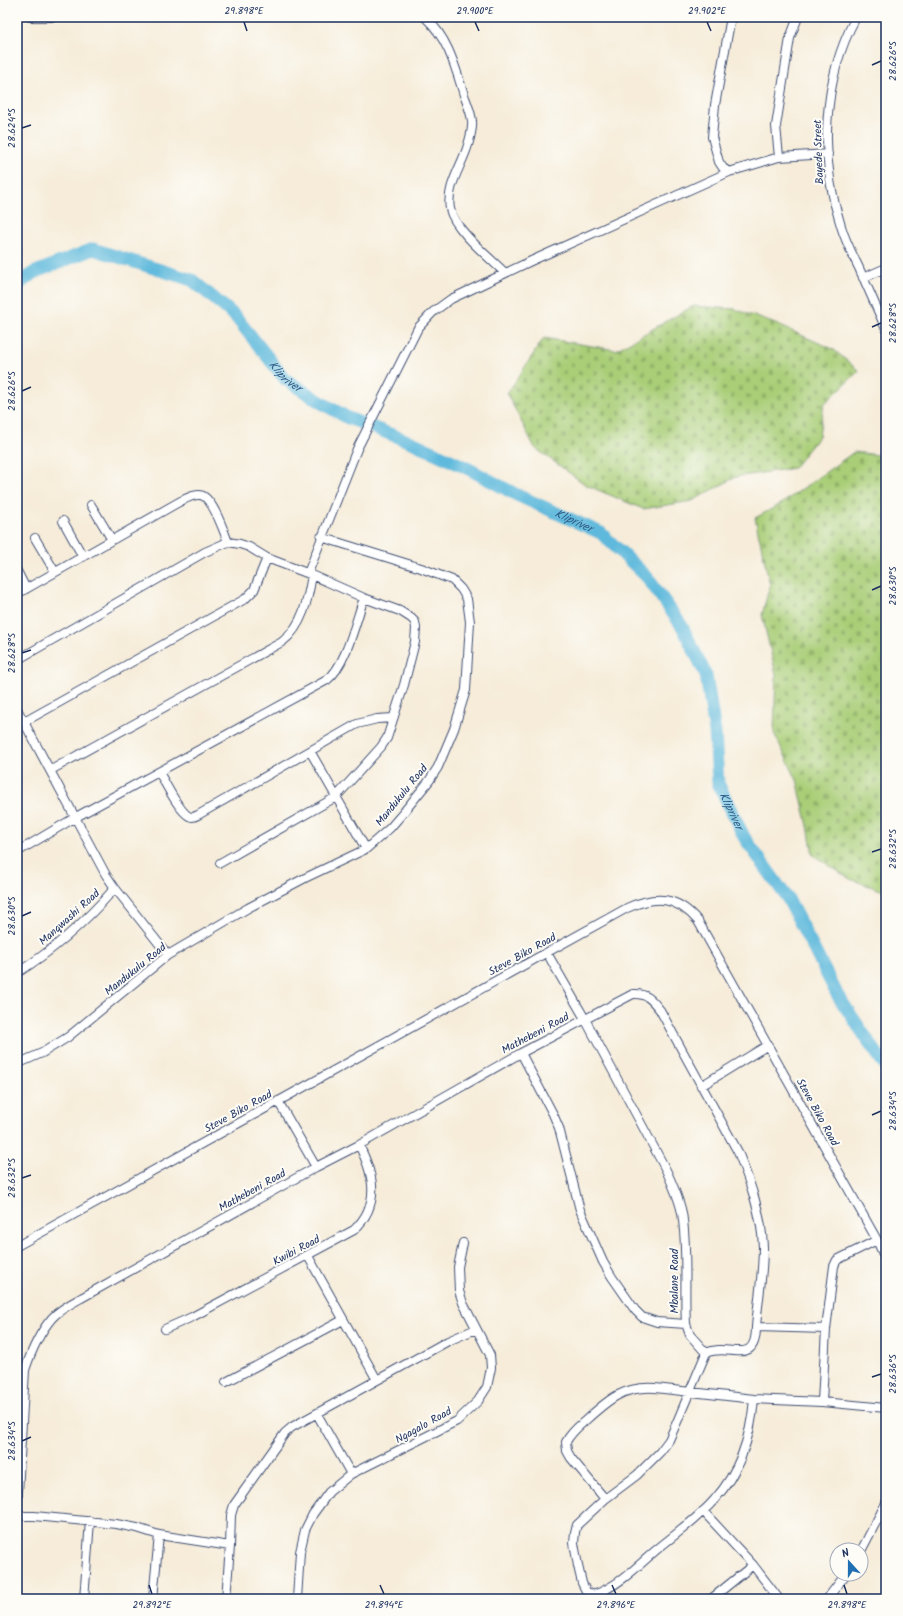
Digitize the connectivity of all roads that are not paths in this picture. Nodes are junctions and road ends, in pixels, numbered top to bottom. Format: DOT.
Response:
graph roads {
  1 [pos="30,17"];
  2 [pos="52,17"];
  3 [pos="425,17"];
  4 [pos="731,17"];
  5 [pos="798,17"];
  6 [pos="856,17"];
  7 [pos="828,154"];
  8 [pos="779,157"];
  9 [pos="729,172"];
  10 [pos="886,268"];
  11 [pos="505,273"];
  12 [pos="863,278"];
  13 [pos="886,329"];
  14 [pos="92,505"];
  15 [pos="63,521"];
  16 [pos="35,538"];
  17 [pos="321,538"];
  18 [pos="112,540"];
  19 [pos="228,542"];
  20 [pos="83,557"];
  21 [pos="267,558"];
  22 [pos="17,571"];
  23 [pos="55,572"];
  24 [pos="310,574"];
  25 [pos="26,589"];
  26 [pos="17,594"];
  27 [pos="364,598"];
  28 [pos="17,660"];
  29 [pos="17,709"];
  30 [pos="393,718"];
  31 [pos="24,722"];
  32 [pos="310,751"];
  33 [pos="50,770"];
  34 [pos="159,772"];
  35 [pos="336,797"];
  36 [pos="76,817"];
  37 [pos="366,849"];
  38 [pos="17,852"];
  39 [pos="220,863"];
  40 [pos="115,888"];
  41 [pos="547,953"];
  42 [pos="168,955"];
  43 [pos="17,973"];
  44 [pos="585,1019"];
  45 [pos="768,1045"];
  46 [pos="521,1053"];
  47 [pos="17,1064"];
  48 [pos="701,1086"];
  49 [pos="278,1101"];
  50 [pos="359,1145"];
  51 [pos="316,1167"];
  52 [pos="877,1240"];
  53 [pos="463,1242"];
  54 [pos="17,1246"];
  55 [pos="308,1256"];
  56 [pos="886,1261"];
  57 [pos="343,1320"];
  58 [pos="686,1324"];
  59 [pos="756,1327"];
  60 [pos="476,1328"];
  61 [pos="165,1329"];
  62 [pos="826,1329"];
  63 [pos="706,1353"];
  64 [pos="377,1380"];
  65 [pos="226,1382"];
  66 [pos="689,1392"];
  67 [pos="754,1399"];
  68 [pos="822,1402"];
  69 [pos="886,1408"];
  70 [pos="317,1414"];
  71 [pos="351,1474"];
  72 [pos="605,1499"];
  73 [pos="886,1503"];
  74 [pos="17,1510"];
  75 [pos="703,1510"];
  76 [pos="17,1516"];
  77 [pos="90,1521"];
  78 [pos="159,1535"];
  79 [pos="865,1542"];
  80 [pos="230,1546"];
  81 [pos="753,1565"];
  82 [pos="841,1582"];
  83 [pos="84,1599"];
  84 [pos="153,1599"];
  85 [pos="226,1599"];
  86 [pos="297,1599"];
  87 [pos="711,1599"];
  88 [pos="779,1599"];
  89 [pos="827,1599"];
  1 -- 2 [label="street"];
  3 -- 11 [label="street"];
  4 -- 9 [label="street"];
  5 -- 8 [label="street"];
  6 -- 7 [label="street, Bayede Street"];
  7 -- 8 [label="street"];
  7 -- 12 [label="street, Bayede Street"];
  8 -- 9 [label="street"];
  9 -- 11 [label="street"];
  10 -- 12 [label="street"];
  11 -- 17 [label="street"];
  12 -- 13 [label="street, Bayede Street"];
  14 -- 18 [label="street"];
  15 -- 20 [label="street"];
  16 -- 23 [label="street"];
  17 -- 24 [label="street"];
  17 -- 37 [label="street, Mandukulu Road"];
  18 -- 19 [label="street"];
  18 -- 20 [label="street"];
  19 -- 21 [label="street"];
  19 -- 28 [label="street"];
  20 -- 23 [label="street"];
  21 -- 24 [label="street"];
  21 -- 31 [label="street"];
  22 -- 25 [label="street"];
  23 -- 25 [label="street"];
  24 -- 27 [label="street"];
  24 -- 33 [label="street"];
  25 -- 26 [label="street"];
  27 -- 30 [label="street"];
  27 -- 34 [label="street"];
  29 -- 31 [label="street"];
  30 -- 32 [label="street"];
  30 -- 35 [label="street"];
  31 -- 33 [label="street"];
  32 -- 34 [label="street"];
  32 -- 35 [label="street"];
  33 -- 36 [label="street"];
  34 -- 36 [label="street"];
  35 -- 37 [label="street"];
  35 -- 39 [label="street"];
  36 -- 38 [label="street"];
  36 -- 40 [label="street"];
  37 -- 42 [label="street, Mandukulu Road"];
  40 -- 42 [label="street"];
  40 -- 43 [label="street, Manqwashi Road"];
  41 -- 44 [label="street, Mbalane Road"];
  41 -- 45 [label="street, Steve Biko Road"];
  41 -- 49 [label="street, Steve Biko Road"];
  42 -- 47 [label="street, Mandukulu Road"];
  44 -- 46 [label="street, Mathebeni Road"];
  44 -- 48 [label="street, Mathebeni Road"];
  44 -- 58 [label="street, Mbalane Road"];
  45 -- 48 [label="street"];
  45 -- 52 [label="street, Steve Biko Road"];
  46 -- 50 [label="street, Mathebeni Road"];
  46 -- 58 [label="street, Mbalane Road"];
  48 -- 59 [label="street"];
  49 -- 51 [label="street"];
  49 -- 54 [label="street, Steve Biko Road"];
  50 -- 51 [label="street, Mathebeni Road"];
  50 -- 55 [label="street, Kwibi Road"];
  51 -- 74 [label="street, Mathebeni Road"];
  52 -- 56 [label="street, Steve Biko Road"];
  52 -- 62 [label="street"];
  53 -- 60 [label="street, Ngagalo Road"];
  55 -- 57 [label="street"];
  55 -- 61 [label="street, Kwibi Road"];
  57 -- 64 [label="street"];
  57 -- 65 [label="street"];
  58 -- 63 [label="street"];
  59 -- 62 [label="street"];
  59 -- 63 [label="street"];
  60 -- 64 [label="street"];
  60 -- 71 [label="street, Ngagalo Road"];
  62 -- 68 [label="street"];
  63 -- 66 [label="street"];
  64 -- 70 [label="street"];
  66 -- 67 [label="street"];
  66 -- 72 [label="street"];
  66 -- 72 [label="street"];
  67 -- 68 [label="street"];
  67 -- 75 [label="street"];
  68 -- 69 [label="street"];
  70 -- 71 [label="street"];
  70 -- 80 [label="street"];
  71 -- 86 [label="street, Ngagalo Road"];
  72 -- 75 [label="street"];
  73 -- 79 [label="street"];
  75 -- 81 [label="street"];
  76 -- 77 [label="street"];
  77 -- 78 [label="street"];
  77 -- 83 [label="street"];
  78 -- 80 [label="street"];
  78 -- 84 [label="street"];
  80 -- 85 [label="street"];
  81 -- 87 [label="street"];
  81 -- 88 [label="street"];
  82 -- 89 [label="street"];
}
